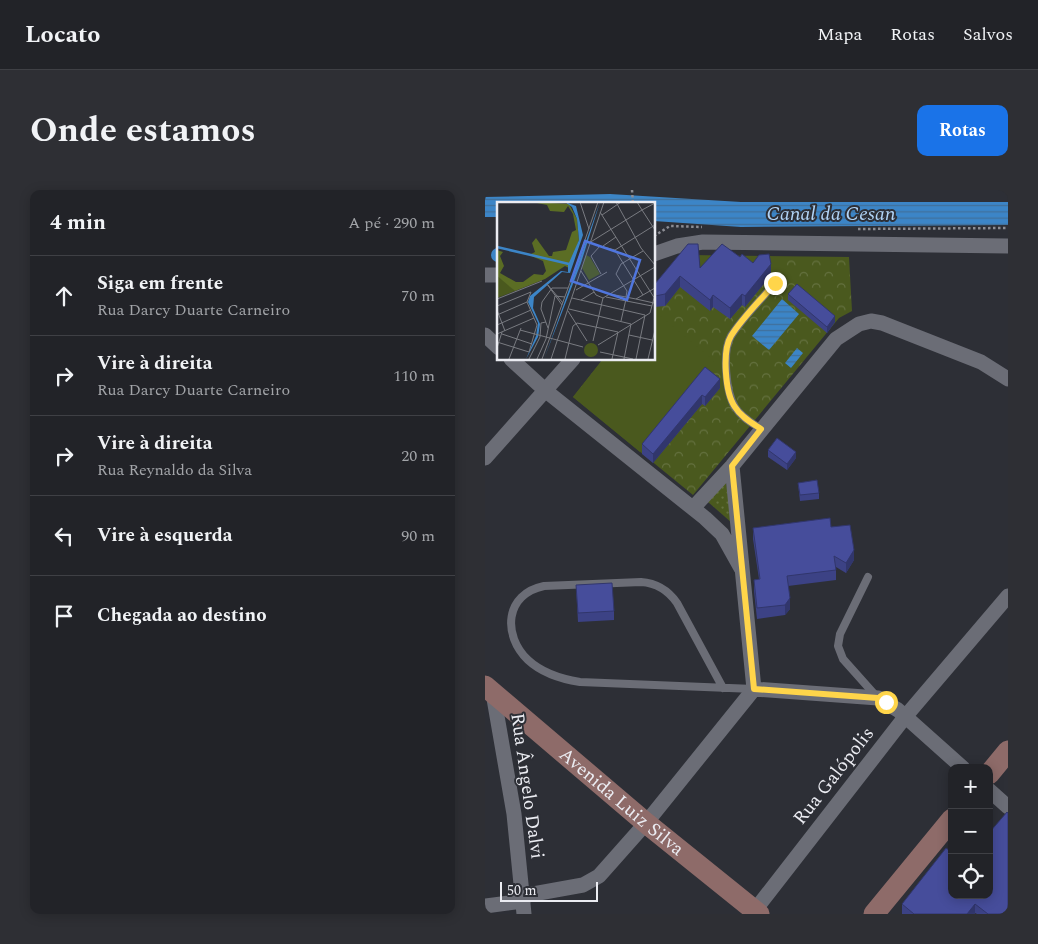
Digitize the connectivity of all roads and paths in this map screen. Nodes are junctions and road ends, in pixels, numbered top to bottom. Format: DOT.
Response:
graph roads {
  1 [pos="1008,246"];
  2 [pos="655,254"];
  3 [pos="775,283"];
  4 [pos="485,335"];
  5 [pos="497,346"];
  6 [pos="512,360"];
  7 [pos="572,360"];
  8 [pos="1008,379"];
  9 [pos="546,391"];
  10 [pos="761,429"];
  11 [pos="485,458"];
  12 [pos="732,466"];
  13 [pos="693,508"];
  14 [pos="741,568"];
  15 [pos="868,576"];
  16 [pos="1008,596"];
  17 [pos="723,688"];
  18 [pos="754,689"];
  19 [pos="489,690"];
  20 [pos="878,698"];
  21 [pos="905,717"];
  22 [pos="1008,751"];
  23 [pos="958,764"];
  24 [pos="993,769"];
  25 [pos="993,794"];
  26 [pos="1008,807"];
  27 [pos="646,822"];
  28 [pos="948,825"];
  29 [pos="523,904"];
  30 [pos="485,906"];
  31 [pos="756,913"];
  32 [pos="874,914"];
  1 -- 2 [label="street"];
  3 -- 10 [label="lane"];
  4 -- 5 [label="street"];
  6 -- 9 [label="street"];
  7 -- 9 [label="street"];
  8 -- 10 [label="street"];
  9 -- 11 [label="street"];
  9 -- 13 [label="street"];
  10 -- 12 [label="street"];
  12 -- 13 [label="street"];
  12 -- 14 [label="street"];
  13 -- 14 [label="street"];
  14 -- 18 [label="street"];
  15 -- 20 [label="lane"];
  16 -- 21 [label="street, Rua Galópolis"];
  17 -- 17 [label="lane"];
  17 -- 18 [label="lane"];
  18 -- 20 [label="street"];
  18 -- 27 [label="street"];
  19 -- 27 [label="street, Avenida Luiz Silva"];
  19 -- 29 [label="street, Rua Ângelo Dalvi"];
  20 -- 21 [label="street"];
  21 -- 23 [label="street"];
  21 -- 31 [label="street, Rua Galópolis"];
  22 -- 24 [label="street"];
  25 -- 26 [label="street"];
  27 -- 29 [label="street"];
  27 -- 31 [label="street, Avenida Luiz Silva"];
  28 -- 32 [label="street"];
  29 -- 30 [label="street"];
}
